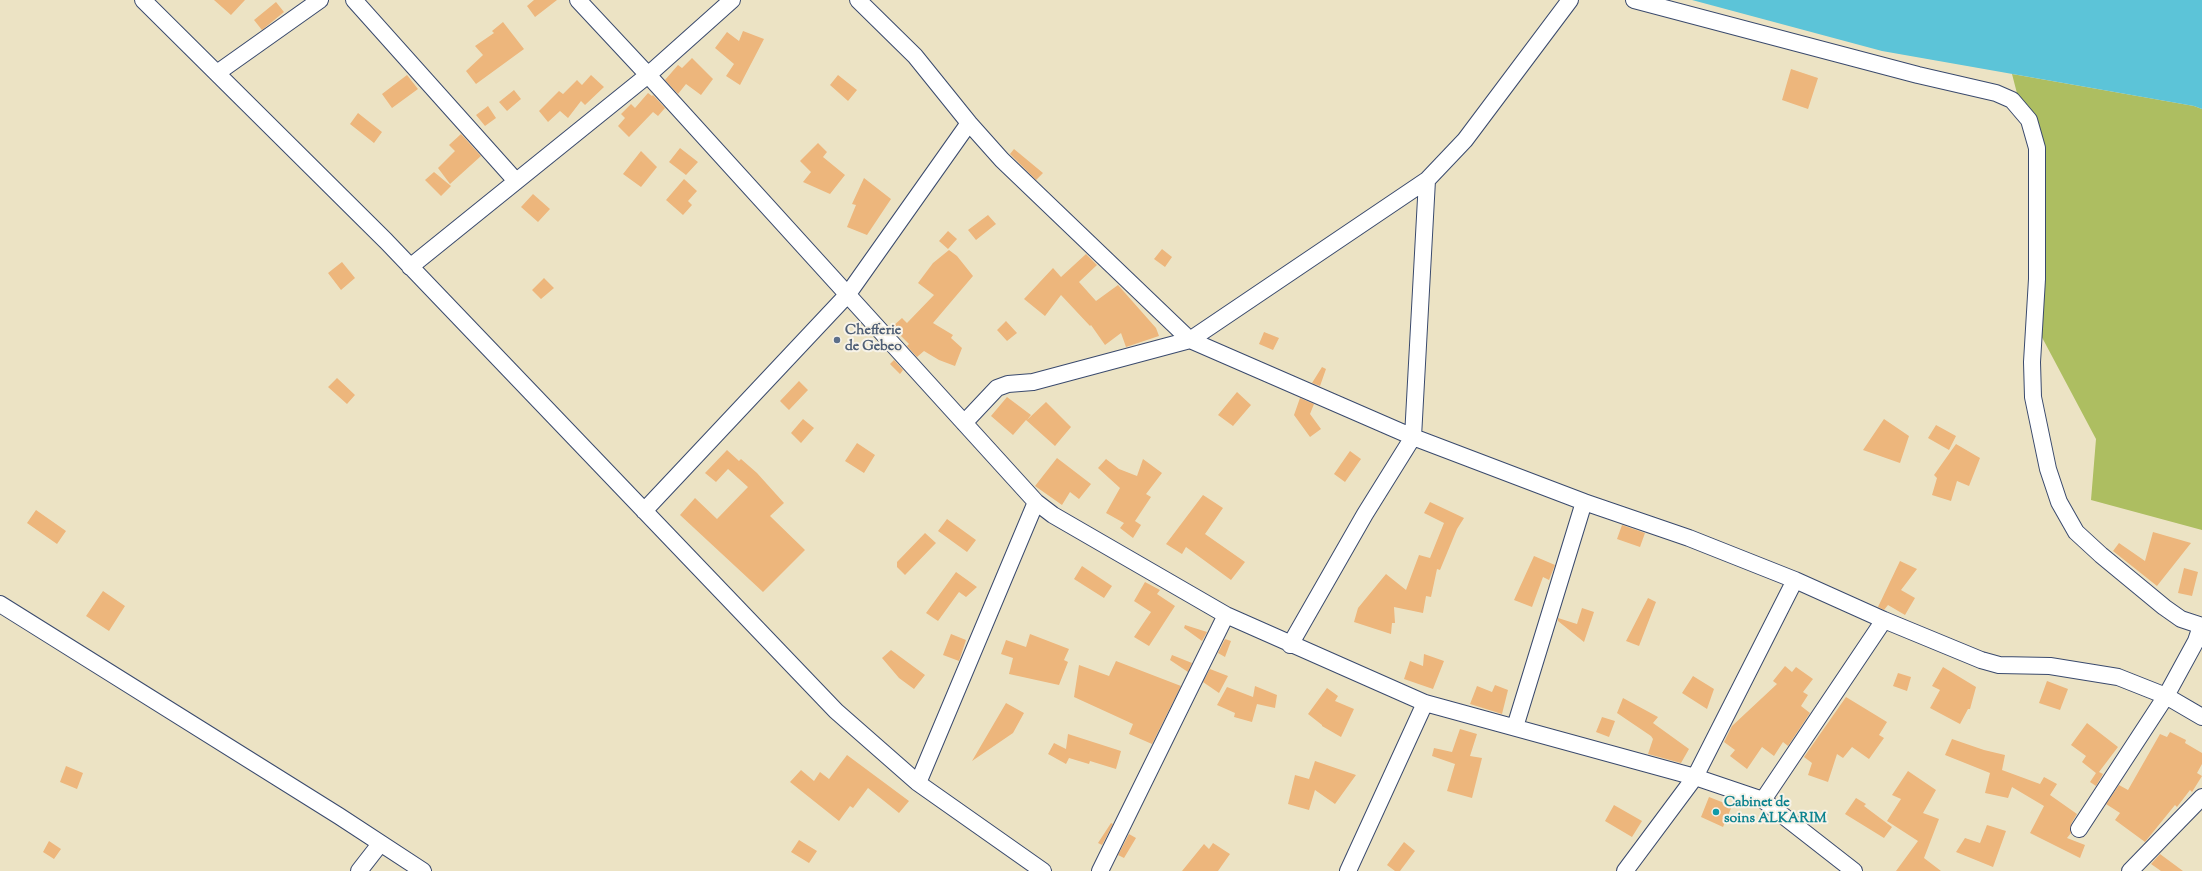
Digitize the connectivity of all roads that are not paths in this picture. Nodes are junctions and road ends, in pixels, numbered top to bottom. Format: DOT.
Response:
graph roads {
  1 [pos="144,0"];
  2 [pos="320,0"];
  3 [pos="354,0"];
  4 [pos="578,0"];
  5 [pos="732,0"];
  6 [pos="858,0"];
  7 [pos="1570,0"];
  8 [pos="1634,0"];
  9 [pos="218,73"];
  10 [pos="648,75"];
  11 [pos="969,123"];
  12 [pos="1427,180"];
  13 [pos="516,181"];
  14 [pos="410,267"];
  15 [pos="848,294"];
  16 [pos="1190,340"];
  17 [pos="964,423"];
  18 [pos="1413,437"];
  19 [pos="1036,502"];
  20 [pos="1584,502"];
  21 [pos="644,511"];
  22 [pos="1795,580"];
  23 [pos="0,604"];
  24 [pos="1226,616"];
  25 [pos="1884,620"];
  26 [pos="2202,626"];
  27 [pos="1290,645"];
  28 [pos="2166,696"];
  29 [pos="1425,703"];
  30 [pos="2202,717"];
  31 [pos="1515,727"];
  32 [pos="1695,777"];
  33 [pos="918,783"];
  34 [pos="2202,797"];
  35 [pos="1763,800"];
  36 [pos="2079,829"];
  37 [pos="380,844"];
  38 [pos="359,871"];
  39 [pos="423,871"];
  40 [pos="1043,871"];
  41 [pos="1100,871"];
  42 [pos="1348,871"];
  43 [pos="1625,871"];
  44 [pos="1854,871"];
  45 [pos="2130,871"];
  1 -- 9 [label="street"];
  2 -- 9 [label="street"];
  3 -- 13 [label="street"];
  4 -- 10 [label="street"];
  5 -- 10 [label="street"];
  6 -- 11 [label="street"];
  7 -- 12 [label="street"];
  8 -- 26 [label="street"];
  9 -- 14 [label="street"];
  10 -- 13 [label="street"];
  10 -- 15 [label="street"];
  11 -- 15 [label="street"];
  11 -- 16 [label="street"];
  12 -- 16 [label="street"];
  12 -- 18 [label="street"];
  13 -- 14 [label="street"];
  14 -- 21 [label="street"];
  15 -- 17 [label="street"];
  15 -- 21 [label="street"];
  16 -- 17 [label="street"];
  16 -- 18 [label="street"];
  17 -- 19 [label="street"];
  18 -- 20 [label="street"];
  18 -- 27 [label="street"];
  19 -- 24 [label="street"];
  19 -- 33 [label="street"];
  20 -- 22 [label="street"];
  20 -- 31 [label="street"];
  21 -- 33 [label="street"];
  22 -- 25 [label="street"];
  22 -- 32 [label="street"];
  23 -- 37 [label="street"];
  24 -- 27 [label="street"];
  24 -- 41 [label="street"];
  25 -- 28 [label="street"];
  25 -- 35 [label="street"];
  26 -- 28 [label="street"];
  27 -- 29 [label="street"];
  28 -- 30 [label="street"];
  28 -- 36 [label="street"];
  29 -- 31 [label="street"];
  29 -- 42 [label="street"];
  31 -- 32 [label="street"];
  32 -- 35 [label="street"];
  32 -- 43 [label="street"];
  33 -- 40 [label="street"];
  34 -- 45 [label="street"];
  35 -- 44 [label="street"];
  37 -- 38 [label="street"];
  37 -- 39 [label="street"];
}
